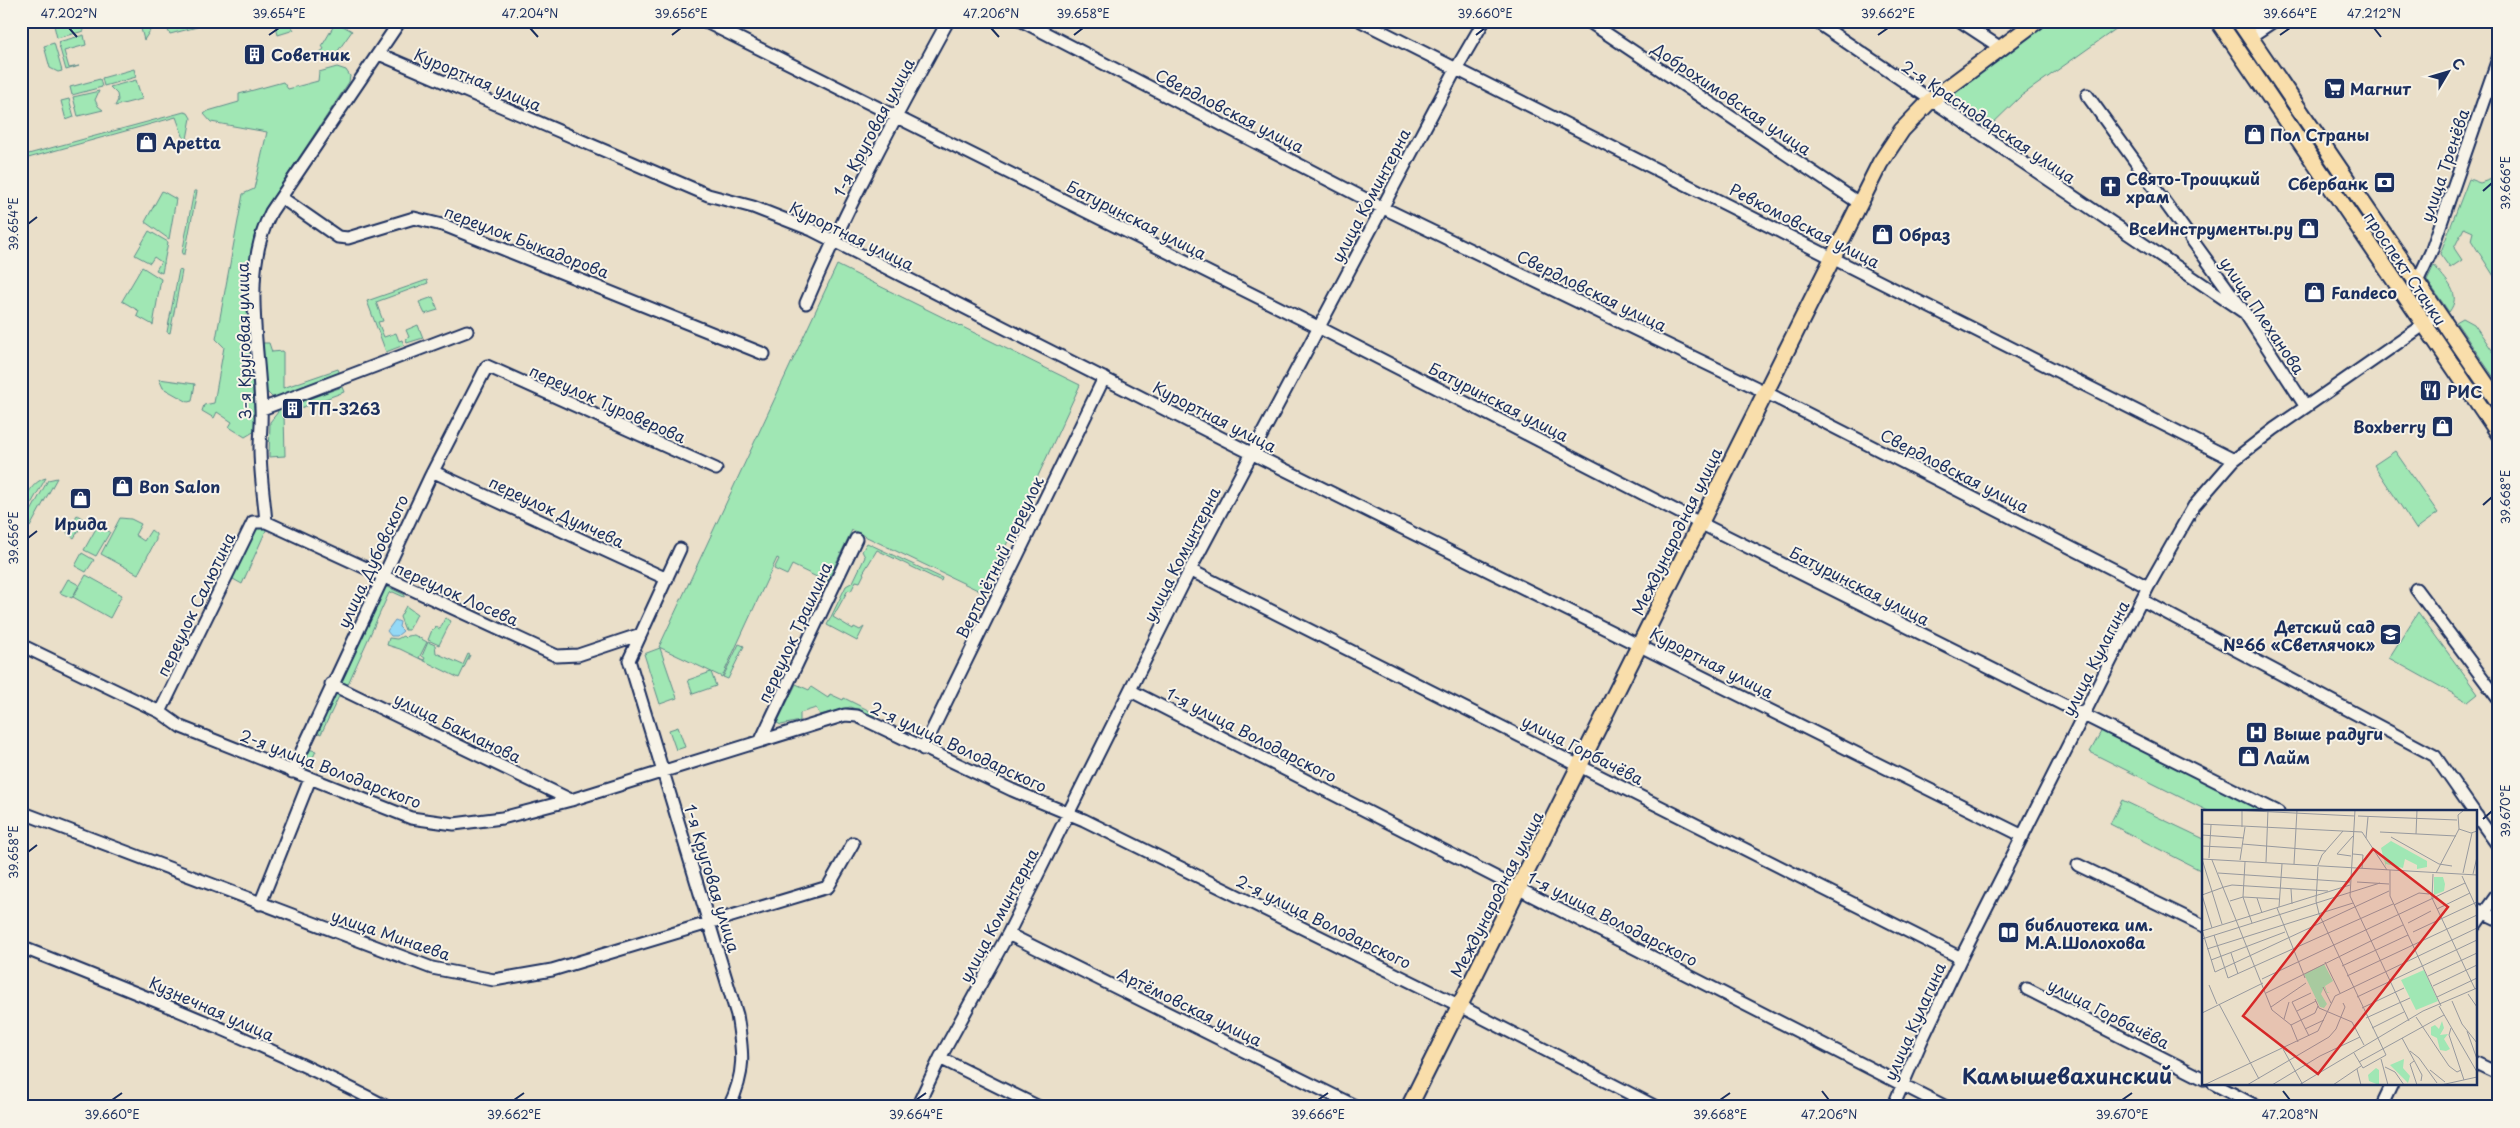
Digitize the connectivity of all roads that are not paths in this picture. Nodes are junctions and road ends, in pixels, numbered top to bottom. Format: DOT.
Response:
graph roads {
  1 [pos="400,21"];
  2 [pos="704,21"];
  3 [pos="948,21"];
  4 [pos="1022,21"];
  5 [pos="1361,21"];
  6 [pos="1484,21"];
  7 [pos="1588,21"];
  8 [pos="1815,21"];
  9 [pos="1960,21"];
  10 [pos="2037,21"];
  11 [pos="2218,21"];
  12 [pos="2239,21"];
  13 [pos="2274,21"];
  14 [pos="2250,38"];
  15 [pos="2001,48"];
  16 [pos="378,54"];
  17 [pos="2499,56"];
  18 [pos="1456,69"];
  19 [pos="2087,95"];
  20 [pos="1930,101"];
  21 [pos="896,117"];
  22 [pos="282,198"];
  23 [pos="1859,202"];
  24 [pos="1381,207"];
  25 [pos="832,242"];
  26 [pos="1832,257"];
  27 [pos="2416,284"];
  28 [pos="806,304"];
  29 [pos="2244,313"];
  30 [pos="2438,316"];
  31 [pos="2424,325"];
  32 [pos="1318,327"];
  33 [pos="467,331"];
  34 [pos="764,354"];
  35 [pos="486,366"];
  36 [pos="1104,378"];
  37 [pos="1765,392"];
  38 [pos="2499,403"];
  39 [pos="2306,407"];
  40 [pos="262,409"];
  41 [pos="2499,434"];
  42 [pos="1251,453"];
  43 [pos="2234,460"];
  44 [pos="716,469"];
  45 [pos="434,472"];
  46 [pos="266,522"];
  47 [pos="1700,523"];
  48 [pos="856,539"];
  49 [pos="680,550"];
  50 [pos="1190,570"];
  51 [pos="383,577"];
  52 [pos="667,579"];
  53 [pos="2148,587"];
  54 [pos="2416,589"];
  55 [pos="2142,600"];
  56 [pos="641,634"];
  57 [pos="622,640"];
  58 [pos="1639,643"];
  59 [pos="21,645"];
  60 [pos="629,660"];
  61 [pos="331,684"];
  62 [pos="1131,691"];
  63 [pos="2499,700"];
  64 [pos="160,712"];
  65 [pos="2084,716"];
  66 [pos="761,740"];
  67 [pos="923,750"];
  68 [pos="1581,765"];
  69 [pos="663,771"];
  70 [pos="292,772"];
  71 [pos="310,779"];
  72 [pos="572,800"];
  73 [pos="2274,810"];
  74 [pos="2473,810"];
  75 [pos="21,812"];
  76 [pos="1068,815"];
  77 [pos="2478,817"];
  78 [pos="2024,836"];
  79 [pos="853,843"];
  80 [pos="2499,847"];
  81 [pos="2078,865"];
  82 [pos="1518,887"];
  83 [pos="2499,892"];
  84 [pos="260,904"];
  85 [pos="2479,910"];
  86 [pos="2499,920"];
  87 [pos="710,922"];
  88 [pos="2202,925"];
  89 [pos="1008,934"];
  90 [pos="21,947"];
  91 [pos="1961,958"];
  92 [pos="2027,989"];
  93 [pos="1459,1006"];
  94 [pos="940,1058"];
  95 [pos="2478,1064"];
  96 [pos="2499,1074"];
  97 [pos="2202,1078"];
  98 [pos="1904,1086"];
  99 [pos="2218,1086"];
  100 [pos="2391,1086"];
  101 [pos="387,1107"];
  102 [pos="729,1107"];
  103 [pos="917,1107"];
  104 [pos="1039,1107"];
  105 [pos="1357,1107"];
  106 [pos="1409,1107"];
  107 [pos="1656,1107"];
  108 [pos="1893,1107"];
  109 [pos="1946,1107"];
  110 [pos="2258,1107"];
  111 [pos="2381,1107"];
  1 -- 16 [label="street, 3-я Круговая улица"];
  2 -- 21 [label="street, Батуринская улица"];
  3 -- 21 [label="street, 1-я Круговая улица"];
  4 -- 24 [label="street, Свердловская улица"];
  5 -- 18 [label="street, Ревкомовская улица"];
  6 -- 18 [label="street, улица Коминтерна"];
  7 -- 23 [label="street, Доброхимовская улица"];
  8 -- 20 [label="street, 2-я Краснодарская улица"];
  9 -- 15 [label="street"];
  10 -- 15 [label="main road, Международная улица"];
  11 -- 31 [label="main road, проспект Стачки"];
  12 -- 14 [label="main road, проспект Стачки"];
  13 -- 14 [label="street"];
  14 -- 27 [label="main road, проспект Стачки"];
  15 -- 20 [label="main road, Международная улица"];
  16 -- 22 [label="street, 3-я Круговая улица"];
  16 -- 25 [label="street, Курортная улица"];
  17 -- 27 [label="street, улица Тренёва"];
  18 -- 24 [label="street, улица Коминтерна"];
  18 -- 26 [label="street, Ревкомовская улица"];
  19 -- 29 [label="street, улица Плеханова"];
  20 -- 23 [label="main road, Международная улица"];
  20 -- 29 [label="street, 2-я Краснодарская улица"];
  21 -- 25 [label="street, 1-я Круговая улица"];
  21 -- 32 [label="street, Батуринская улица"];
  22 -- 34 [label="street, переулок Быкадорова"];
  22 -- 40 [label="street, 3-я Круговая улица"];
  23 -- 26 [label="main road, Международная улица"];
  24 -- 32 [label="street, улица Коминтерна"];
  24 -- 37 [label="street, Свердловская улица"];
  25 -- 28 [label="street, 1-я Круговая улица"];
  25 -- 36 [label="street, Курортная улица"];
  26 -- 37 [label="main road, Международная улица"];
  26 -- 43 [label="street, Ревкомовская улица"];
  27 -- 30 [label="main road, проспект Стачки"];
  29 -- 39 [label="street, улица Плеханова"];
  30 -- 31 [label="street, улица Кулагина"];
  30 -- 38 [label="main road, проспект Стачки"];
  31 -- 39 [label="street, улица Кулагина"];
  31 -- 41 [label="main road, проспект Стачки"];
  32 -- 42 [label="street, улица Коминтерна"];
  32 -- 47 [label="street, Батуринская улица"];
  33 -- 40 [label="street"];
  35 -- 44 [label="street, переулок Туроверова"];
  35 -- 45 [label="street, улица Дубовского"];
  36 -- 42 [label="street, Курортная улица"];
  36 -- 67 [label="street, Вертолётный переулок"];
  37 -- 47 [label="main road, Международная улица"];
  37 -- 53 [label="street, Свердловская улица"];
  39 -- 43 [label="street, улица Кулагина"];
  40 -- 46 [label="street, 3-я Круговая улица"];
  42 -- 50 [label="street, улица Коминтерна"];
  42 -- 58 [label="street, Курортная улица"];
  43 -- 53 [label="street, улица Кулагина"];
  45 -- 51 [label="street, улица Дубовского"];
  45 -- 52 [label="street, переулок Думчева"];
  46 -- 51 [label="street, переулок Лосева"];
  46 -- 64 [label="street, переулок Салютина"];
  47 -- 58 [label="main road, Международная улица"];
  47 -- 65 [label="street, Батуринская улица"];
  48 -- 66 [label="street, переулок Траилина"];
  49 -- 52 [label="street"];
  50 -- 62 [label="street, улица Коминтерна"];
  50 -- 68 [label="street, улица Горбачёва"];
  51 -- 57 [label="street, переулок Лосева"];
  51 -- 61 [label="street, улица Дубовского"];
  52 -- 56 [label="street"];
  53 -- 55 [label="street, улица Кулагина"];
  54 -- 63 [label="street"];
  55 -- 65 [label="street, улица Кулагина"];
  55 -- 74 [label="street"];
  56 -- 57 [label="street, переулок Лосева"];
  56 -- 60 [label="street"];
  57 -- 60 [label="street, 1-я Круговая улица"];
  58 -- 68 [label="main road, Международная улица"];
  58 -- 78 [label="street, Курортная улица"];
  59 -- 64 [label="street, 2-я улица Володарского"];
  60 -- 69 [label="street, 1-я Круговая улица"];
  61 -- 70 [label="street, улица Дубовского"];
  61 -- 72 [label="street, улица Бакланова"];
  62 -- 76 [label="street, улица Коминтерна"];
  62 -- 82 [label="street, 1-я улица Володарского"];
  64 -- 70 [label="street, 2-я улица Володарского"];
  65 -- 73 [label="street, Батуринская улица"];
  65 -- 78 [label="street, улица Кулагина"];
  66 -- 67 [label="street, 2-я улица Володарского"];
  66 -- 69 [label="street, 2-я улица Володарского"];
  67 -- 76 [label="street, 2-я улица Володарского"];
  68 -- 82 [label="main road, Международная улица"];
  68 -- 91 [label="street, улица Горбачёва"];
  69 -- 72 [label="street, 2-я улица Володарского"];
  69 -- 87 [label="street, 1-я Круговая улица"];
  70 -- 71 [label="street, 2-я улица Володарского"];
  71 -- 72 [label="street, 2-я улица Володарского"];
  71 -- 84 [label="street"];
  75 -- 84 [label="street, улица Минаева"];
  76 -- 89 [label="street, улица Коминтерна"];
  76 -- 93 [label="street, 2-я улица Володарского"];
  77 -- 80 [label="street"];
  78 -- 91 [label="street, улица Кулагина"];
  79 -- 87 [label="street, улица Минаева"];
  81 -- 88 [label="street"];
  82 -- 93 [label="main road, Международная улица"];
  82 -- 98 [label="street, 1-я улица Володарского"];
  83 -- 85 [label="street"];
  84 -- 87 [label="street, улица Минаева"];
  85 -- 86 [label="street"];
  87 -- 102 [label="street, 1-я Круговая улица"];
  89 -- 94 [label="street, улица Коминтерна"];
  89 -- 105 [label="street, Артёмовская улица"];
  90 -- 101 [label="street, Кузнечная улица"];
  91 -- 98 [label="street, улица Кулагина"];
  92 -- 97 [label="street, улица Горбачёва"];
  93 -- 106 [label="main road, Международная улица"];
  93 -- 107 [label="street, 2-я улица Володарского"];
  94 -- 103 [label="street, улица Коминтерна"];
  94 -- 104 [label="street"];
  95 -- 96 [label="street"];
  98 -- 108 [label="street, улица Кулагина"];
  98 -- 109 [label="street, 1-я улица Володарского"];
  99 -- 110 [label="street"];
  100 -- 111 [label="street"];
}
